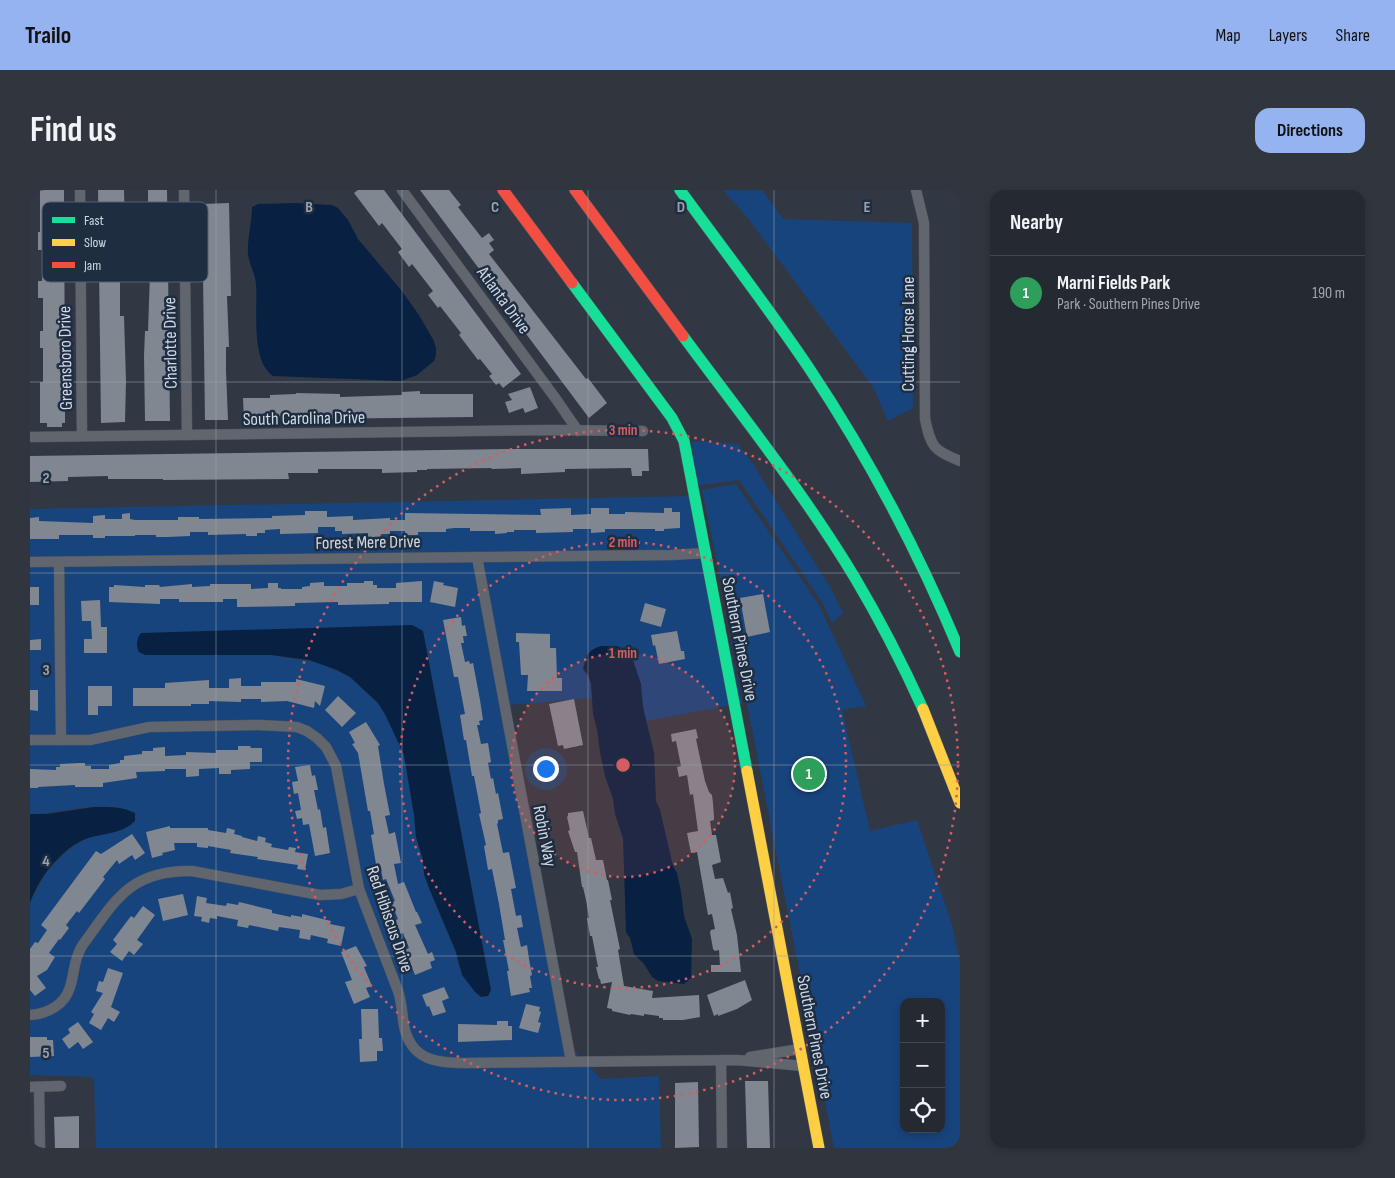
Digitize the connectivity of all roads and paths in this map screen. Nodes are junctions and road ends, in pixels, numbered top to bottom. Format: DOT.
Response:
graph roads {
  1 [pos="402,190"];
  2 [pos="503,190"];
  3 [pos="575,190"];
  4 [pos="680,190"];
  5 [pos="916,190"];
  6 [pos="81,282"];
  7 [pos="185,282"];
  8 [pos="578,431"];
  9 [pos="644,431"];
  10 [pos="187,435"];
  11 [pos="82,436"];
  12 [pos="30,437"];
  13 [pos="960,461"];
  14 [pos="706,552"];
  15 [pos="477,557"];
  16 [pos="30,562"];
  17 [pos="59,562"];
  18 [pos="960,652"];
  19 [pos="30,740"];
  20 [pos="61,740"];
  21 [pos="960,803"];
  22 [pos="359,889"];
  23 [pos="30,1015"];
  24 [pos="800,1049"];
  25 [pos="721,1060"];
  26 [pos="737,1060"];
  27 [pos="571,1061"];
  28 [pos="803,1066"];
  29 [pos="61,1086"];
  30 [pos="34,1087"];
  31 [pos="40,1148"];
  32 [pos="722,1148"];
  33 [pos="819,1148"];
  1 -- 8 [label="street, Atlanta Drive"];
  2 -- 14 [label="main road, Southern Pines Drive"];
  3 -- 21 [label="main road"];
  4 -- 18 [label="main road"];
  5 -- 13 [label="street, Cutting Horse Lane"];
  6 -- 11 [label="street, Greensboro Drive"];
  7 -- 10 [label="street, Charlotte Drive"];
  8 -- 9 [label="street"];
  8 -- 10 [label="street, South Carolina Drive"];
  10 -- 11 [label="street, South Carolina Drive"];
  11 -- 12 [label="street, South Carolina Drive"];
  14 -- 15 [label="street, Forest Mere Drive"];
  14 -- 24 [label="main road, Southern Pines Drive"];
  15 -- 17 [label="street, Forest Mere Drive"];
  15 -- 27 [label="street, Robin Way"];
  16 -- 17 [label="street, Forest Mere Drive"];
  17 -- 20 [label="street"];
  19 -- 20 [label="street, Red Hibiscus Drive"];
  20 -- 22 [label="street, Red Hibiscus Drive"];
  22 -- 23 [label="street"];
  22 -- 27 [label="street, Red Hibiscus Drive"];
  24 -- 26 [label="street, Red Hibiscus Drive"];
  24 -- 28 [label="main road, Southern Pines Drive"];
  25 -- 26 [label="street, Red Hibiscus Drive"];
  25 -- 27 [label="street, Red Hibiscus Drive"];
  25 -- 32 [label="street"];
  26 -- 28 [label="street, Red Hibiscus Drive"];
  28 -- 33 [label="main road, Southern Pines Drive"];
  29 -- 30 [label="street"];
  30 -- 31 [label="street"];
}
